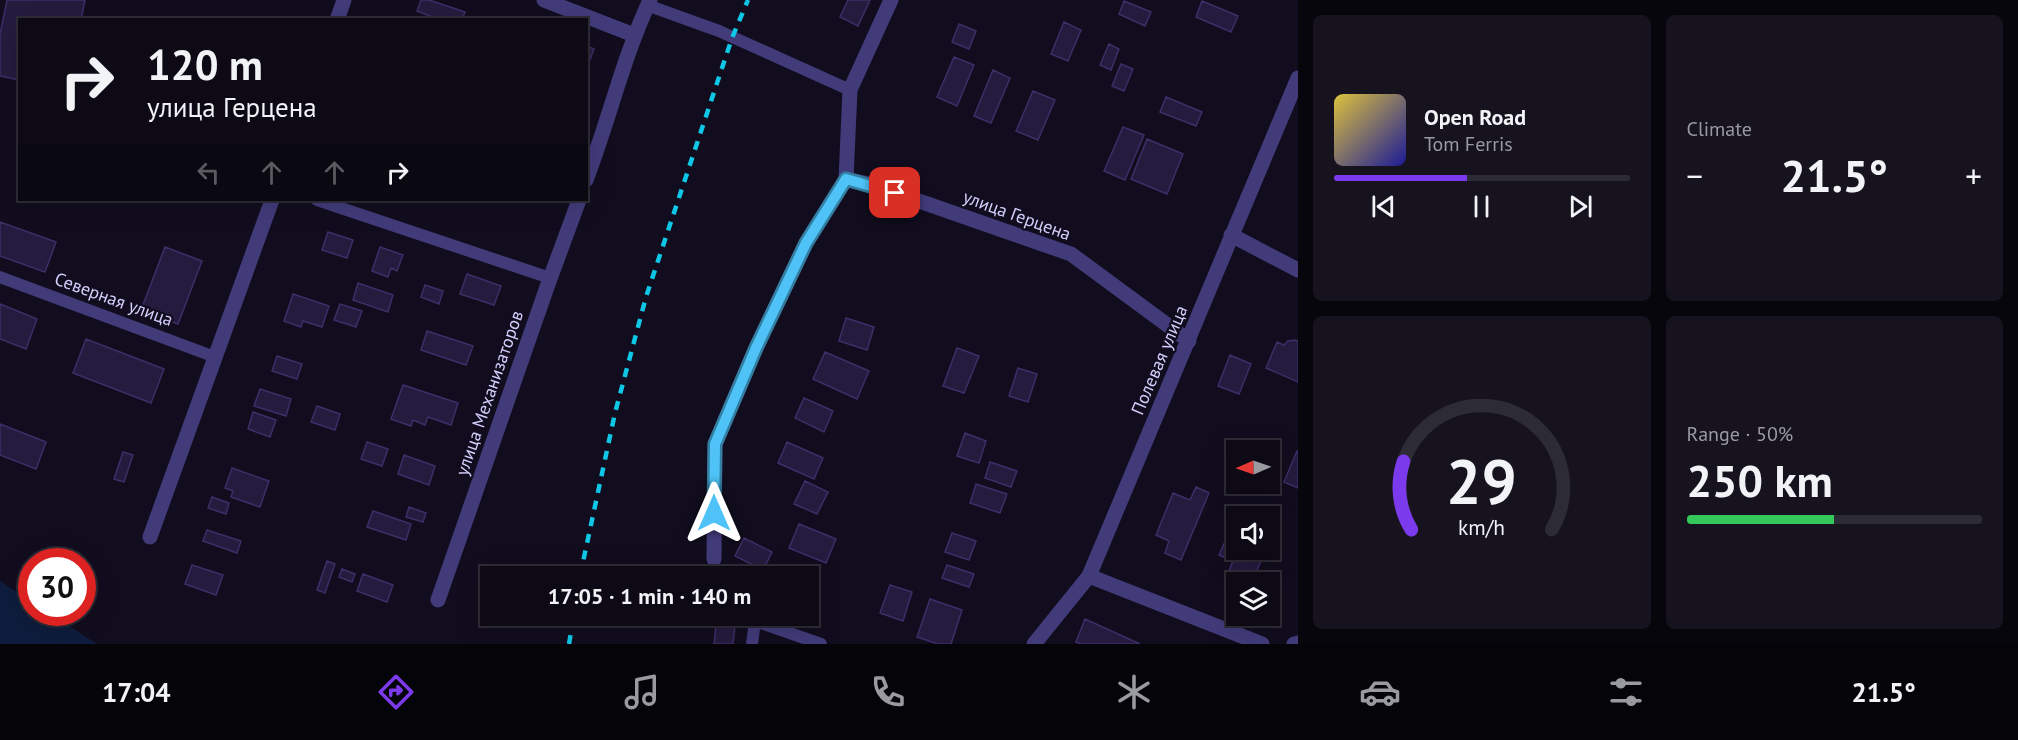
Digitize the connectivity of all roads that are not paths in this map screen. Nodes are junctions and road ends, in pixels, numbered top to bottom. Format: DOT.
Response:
graph roads {
  1 [pos="344,0"];
  2 [pos="544,0"];
  3 [pos="891,0"];
  4 [pos="649,3"];
  5 [pos="338,18"];
  6 [pos="634,35"];
  7 [pos="1298,78"];
  8 [pos="850,90"];
  9 [pos="588,175"];
  10 [pos="846,179"];
  11 [pos="272,201"];
  12 [pos="319,201"];
  13 [pos="579,201"];
  14 [pos="1232,235"];
  15 [pos="1298,270"];
  16 [pos="0,277"];
  17 [pos="550,278"];
  18 [pos="1189,341"];
  19 [pos="215,357"];
  20 [pos="150,537"];
  21 [pos="714,559"];
  22 [pos="1089,576"];
  23 [pos="438,600"];
  24 [pos="752,644"];
  25 [pos="821,644"];
  26 [pos="1034,644"];
  27 [pos="1262,644"];
  1 -- 5 [label="street"];
  2 -- 6 [label="street"];
  3 -- 8 [label="street"];
  4 -- 6 [label="street"];
  4 -- 8 [label="lane"];
  6 -- 9 [label="street"];
  7 -- 14 [label="street, Полевая улица"];
  8 -- 10 [label="street"];
  10 -- 18 [label="street, улица Герцена"];
  10 -- 21 [label="street"];
  11 -- 19 [label="street"];
  12 -- 17 [label="lane"];
  13 -- 17 [label="street, улица Механизаторов"];
  14 -- 15 [label="street"];
  14 -- 18 [label="street, Полевая улица"];
  16 -- 19 [label="lane, Северная улица"];
  17 -- 23 [label="street, улица Механизаторов"];
  18 -- 22 [label="street, Полевая улица"];
  19 -- 20 [label="street"];
  22 -- 26 [label="street, Полевая улица"];
  22 -- 27 [label="street"];
  24 -- 25 [label="lane"];
}
